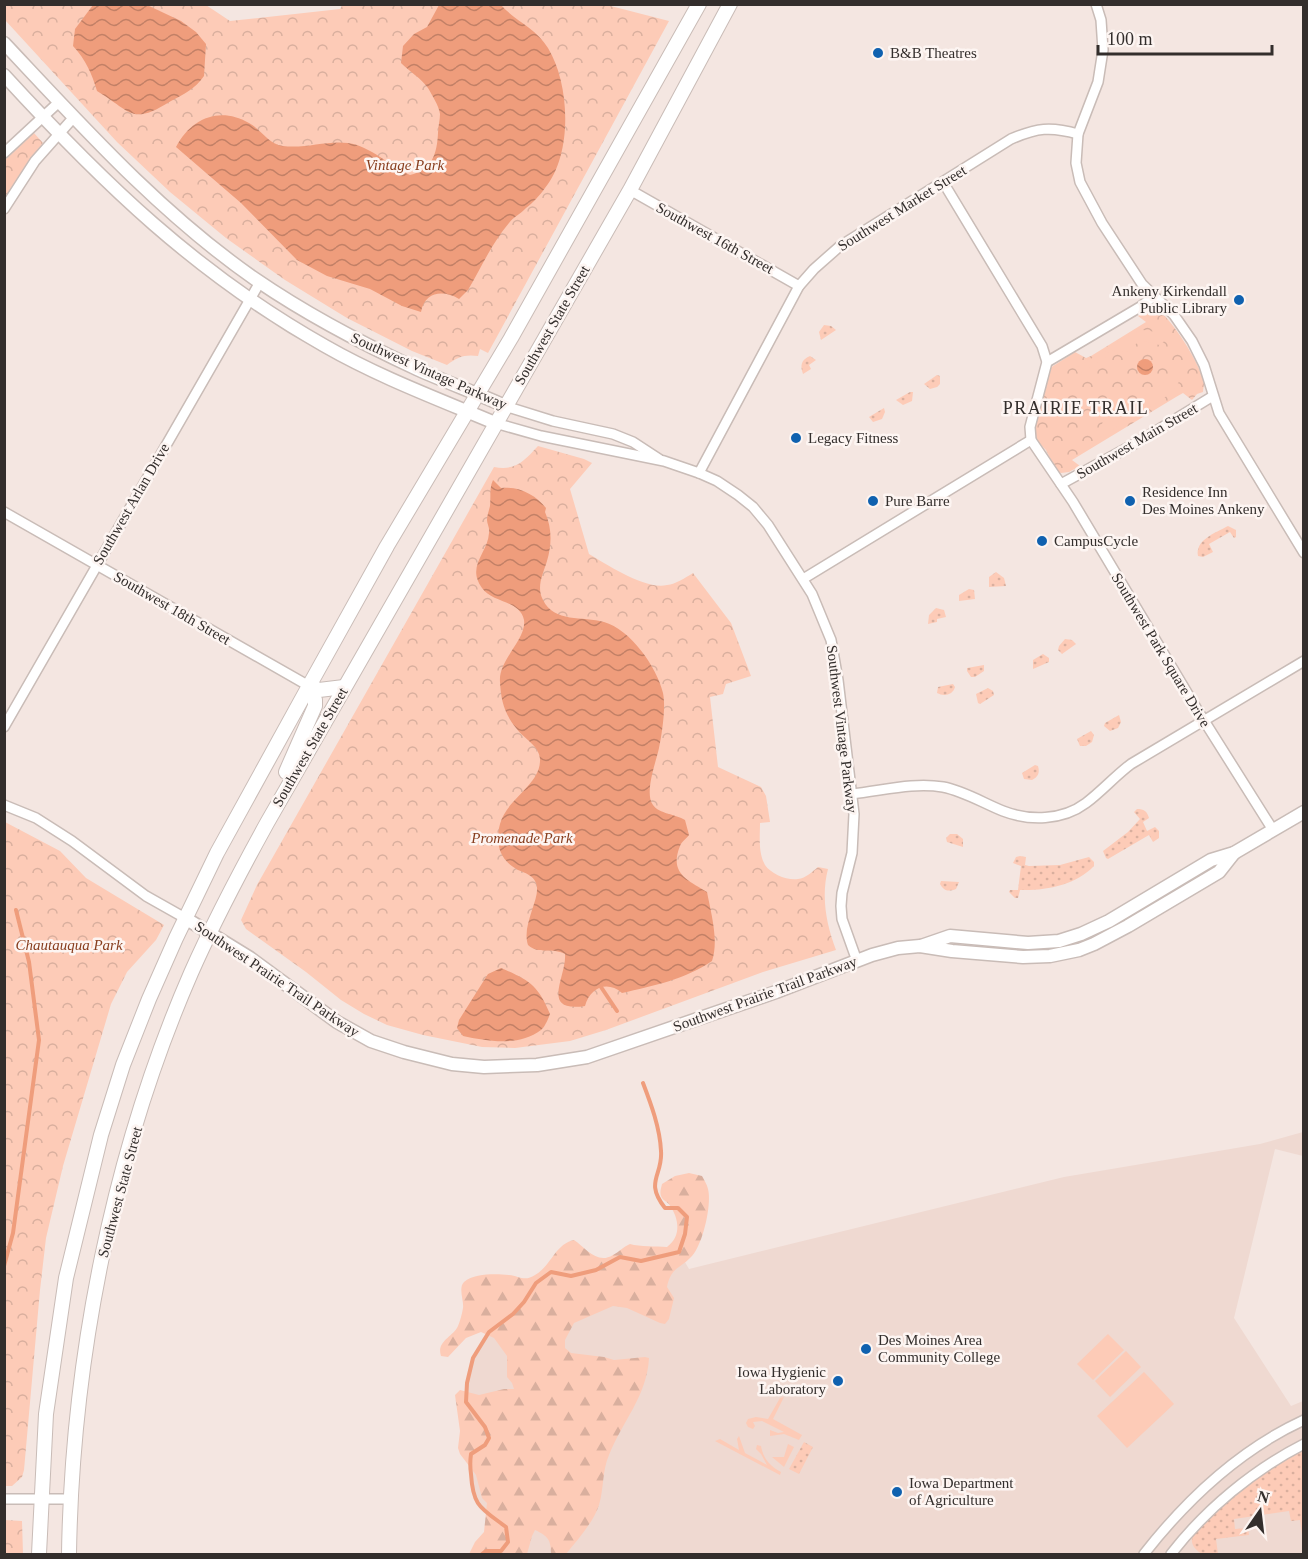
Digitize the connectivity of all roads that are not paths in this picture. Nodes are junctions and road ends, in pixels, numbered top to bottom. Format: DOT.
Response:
graph roads {
  1 [pos="699,4"];
  2 [pos="730,4"];
  3 [pos="1096,4"];
  4 [pos="4,43"];
  5 [pos="4,75"];
  6 [pos="59,102"];
  7 [pos="42,117"];
  8 [pos="74,117"];
  9 [pos="58,133"];
  10 [pos="1078,134"];
  11 [pos="4,153"];
  12 [pos="944,182"];
  13 [pos="630,190"];
  14 [pos="4,209"];
  15 [pos="260,282"];
  16 [pos="800,286"];
  17 [pos="1154,296"];
  18 [pos="250,300"];
  19 [pos="1047,362"];
  20 [pos="477,394"];
  21 [pos="1213,396"];
  22 [pos="505,406"];
  23 [pos="468,411"];
  24 [pos="495,423"];
  25 [pos="1031,440"];
  26 [pos="664,462"];
  27 [pos="699,472"];
  28 [pos="1061,484"];
  29 [pos="4,512"];
  30 [pos="1304,553"];
  31 [pos="96,564"];
  32 [pos="803,579"];
  33 [pos="1304,661"];
  34 [pos="309,686"];
  35 [pos="344,687"];
  36 [pos="1205,721"];
  37 [pos="4,727"];
  38 [pos="851,794"];
  39 [pos="4,805"];
  40 [pos="1304,812"];
  41 [pos="267,823"];
  42 [pos="1273,830"];
  43 [pos="185,918"];
  44 [pos="210,932"];
  45 [pos="857,962"];
  46 [pos="1304,1420"];
  47 [pos="1304,1444"];
  48 [pos="4,1499"];
  49 [pos="41,1499"];
  50 [pos="71,1499"];
  51 [pos="39,1554"];
  52 [pos="69,1554"];
  53 [pos="1144,1554"];
  54 [pos="1171,1554"];
  1 -- 20 [label="main road, Southwest State Street"];
  2 -- 13 [label="main road, Southwest State Street"];
  3 -- 10 [label="street"];
  4 -- 6 [label="street, Southwest Vintage Parkway"];
  5 -- 7 [label="street, Southwest Vintage Parkway"];
  6 -- 7 [label="street"];
  6 -- 8 [label="street, Southwest Vintage Parkway"];
  7 -- 9 [label="street, Southwest Vintage Parkway"];
  7 -- 11 [label="street"];
  8 -- 9 [label="street"];
  8 -- 15 [label="street, Southwest Vintage Parkway"];
  9 -- 14 [label="street"];
  9 -- 18 [label="street, Southwest Vintage Parkway"];
  10 -- 12 [label="street, Southwest Market Street"];
  10 -- 17 [label="street"];
  12 -- 16 [label="street, Southwest Market Street"];
  12 -- 19 [label="street"];
  13 -- 16 [label="street, Southwest 16th Street"];
  13 -- 22 [label="main road, Southwest State Street"];
  15 -- 18 [label="street, Southwest Arlan Drive"];
  15 -- 20 [label="street, Southwest Vintage Parkway"];
  16 -- 27 [label="street, Southwest Market Street"];
  17 -- 19 [label="street"];
  17 -- 21 [label="street"];
  18 -- 23 [label="street, Southwest Vintage Parkway"];
  18 -- 31 [label="street, Southwest Arlan Drive"];
  19 -- 25 [label="street"];
  20 -- 22 [label="street, Southwest Vintage Parkway"];
  20 -- 23 [label="main road, Southwest State Street"];
  21 -- 28 [label="street, Southwest Main Street"];
  21 -- 30 [label="street"];
  22 -- 24 [label="main road, Southwest State Street"];
  22 -- 26 [label="street, Southwest Vintage Parkway"];
  23 -- 24 [label="street, Southwest Vintage Parkway"];
  23 -- 34 [label="main road, Southwest State Street"];
  24 -- 26 [label="street, Southwest Vintage Parkway"];
  24 -- 35 [label="main road, Southwest State Street"];
  25 -- 28 [label="street, Southwest Park Square Drive"];
  25 -- 32 [label="street"];
  26 -- 27 [label="street, Southwest Vintage Parkway"];
  27 -- 32 [label="street, Southwest Vintage Parkway"];
  28 -- 36 [label="street, Southwest Park Square Drive"];
  29 -- 31 [label="street, Southwest 18th Street"];
  31 -- 34 [label="street, Southwest 18th Street"];
  31 -- 37 [label="street, Southwest Arlan Drive"];
  32 -- 38 [label="street, Southwest Vintage Parkway"];
  33 -- 36 [label="street"];
  34 -- 35 [label="main road"];
  34 -- 41 [label="main road"];
  34 -- 43 [label="main road, Southwest State Street"];
  35 -- 41 [label="main road, Southwest State Street"];
  36 -- 38 [label="street"];
  36 -- 42 [label="street, Southwest Park Square Drive"];
  38 -- 45 [label="street, Southwest Vintage Parkway"];
  39 -- 43 [label="street, Southwest Prairie Trail Parkway"];
  40 -- 42 [label="street, Southwest Prairie Trail Parkway"];
  41 -- 44 [label="main road, Southwest State Street"];
  42 -- 45 [label="street, Southwest Prairie Trail Parkway"];
  43 -- 44 [label="street, Southwest Prairie Trail Parkway"];
  43 -- 49 [label="main road, Southwest State Street"];
  44 -- 45 [label="street, Southwest Prairie Trail Parkway"];
  44 -- 50 [label="main road, Southwest State Street"];
  46 -- 53 [label="street"];
  47 -- 54 [label="street"];
  48 -- 49 [label="street"];
  49 -- 50 [label="street"];
  49 -- 51 [label="main road, Southwest State Street"];
  50 -- 52 [label="main road, Southwest State Street"];
}
